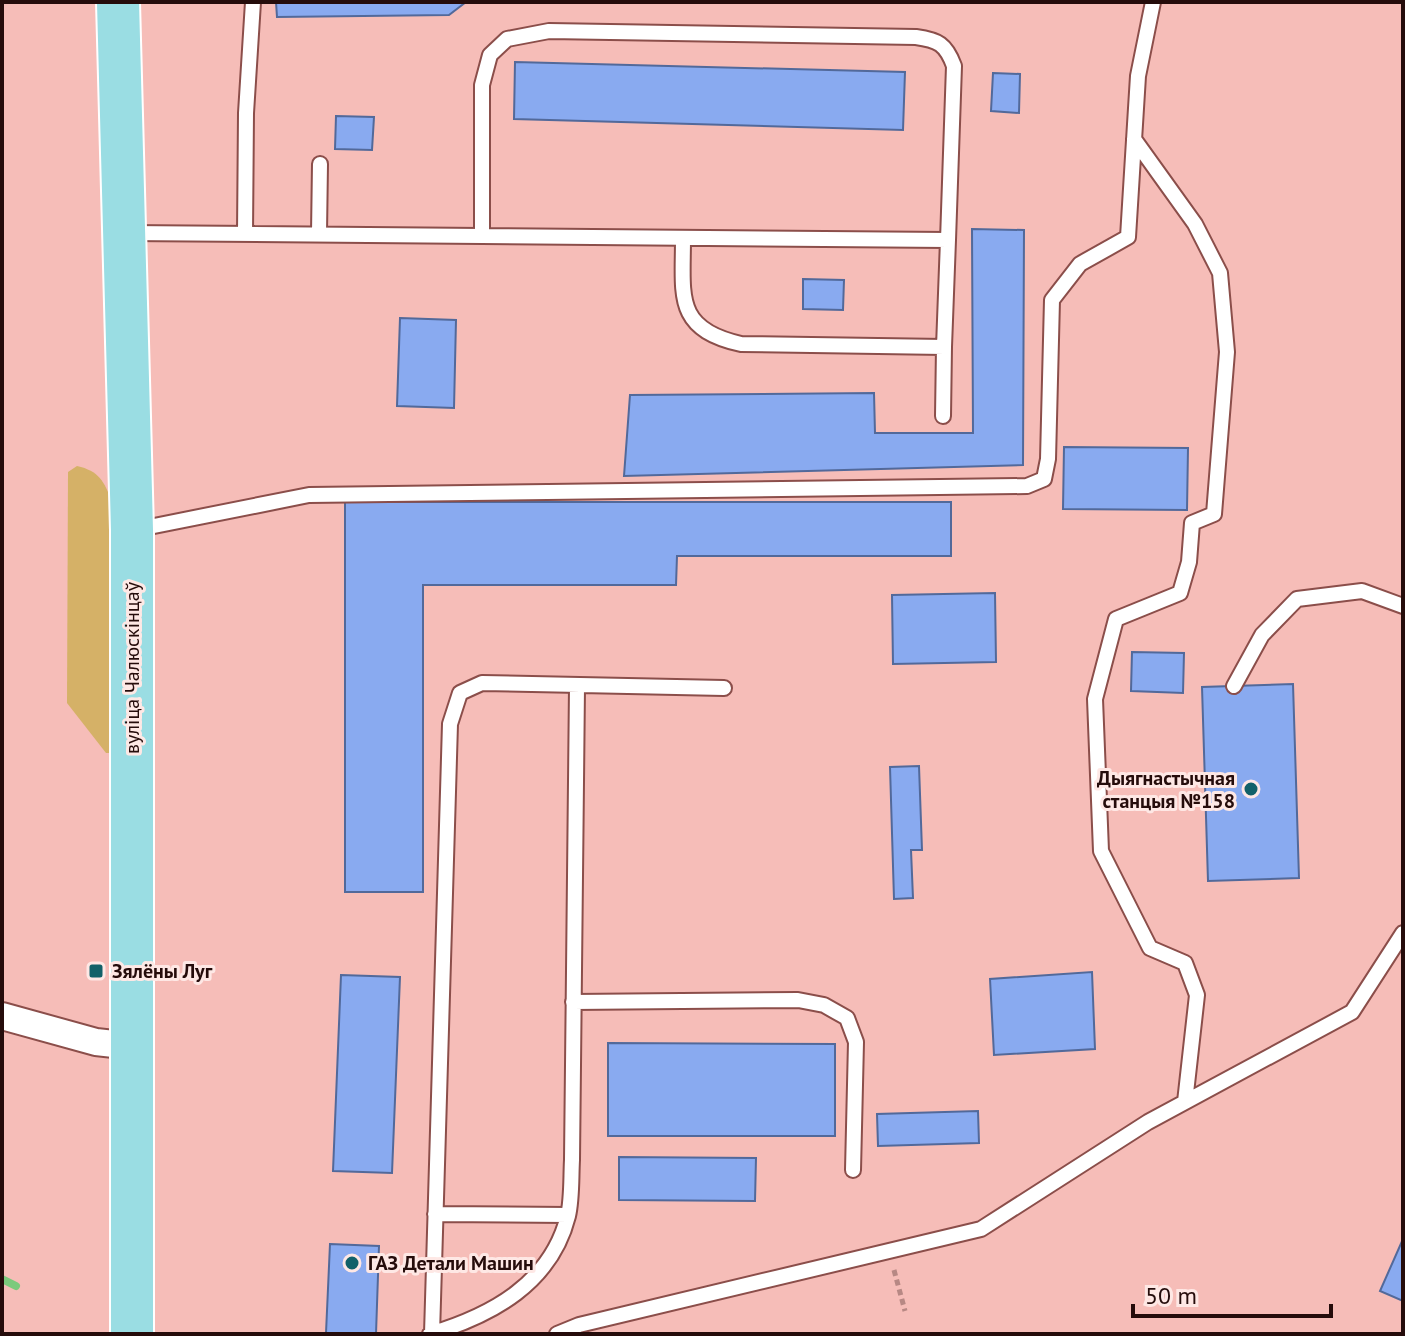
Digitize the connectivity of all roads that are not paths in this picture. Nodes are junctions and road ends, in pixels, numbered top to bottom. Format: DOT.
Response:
graph roads {
  1 [pos="118,2"];
  2 [pos="253,2"];
  3 [pos="1153,2"];
  4 [pos="1134,139"];
  5 [pos="320,164"];
  6 [pos="126,233"];
  7 [pos="245,233"];
  8 [pos="319,233"];
  9 [pos="482,234"];
  10 [pos="683,238"];
  11 [pos="948,240"];
  12 [pos="944,347"];
  13 [pos="943,416"];
  14 [pos="132,530"];
  15 [pos="1403,606"];
  16 [pos="1234,686"];
  17 [pos="577,687"];
  18 [pos="724,688"];
  19 [pos="1403,933"];
  20 [pos="573,1002"];
  21 [pos="2,1016"];
  22 [pos="132,1046"];
  23 [pos="1185,1102"];
  24 [pos="853,1170"];
  25 [pos="435,1214"];
  26 [pos="568,1215"];
  27 [pos="132,1334"];
  28 [pos="431,1334"];
  29 [pos="557,1334"];
  1 -- 6 [label="main road, вуліца Чалюскінцаў"];
  2 -- 7 [label="lane"];
  3 -- 4 [label="lane"];
  4 -- 14 [label="lane"];
  4 -- 23 [label="lane"];
  5 -- 8 [label="lane"];
  6 -- 7 [label="lane"];
  6 -- 14 [label="main road, вуліца Чалюскінцаў"];
  7 -- 8 [label="lane"];
  8 -- 9 [label="lane"];
  9 -- 10 [label="lane"];
  9 -- 11 [label="lane"];
  10 -- 11 [label="lane"];
  10 -- 12 [label="lane"];
  11 -- 12 [label="lane"];
  12 -- 13 [label="lane"];
  14 -- 22 [label="main road, вуліца Чалюскінцаў"];
  15 -- 16 [label="lane"];
  17 -- 18 [label="lane"];
  17 -- 20 [label="lane"];
  17 -- 25 [label="lane"];
  19 -- 23 [label="lane"];
  20 -- 24 [label="lane"];
  20 -- 26 [label="lane"];
  21 -- 22 [label="street"];
  22 -- 27 [label="main road, вуліца Чалюскінцаў"];
  23 -- 29 [label="lane"];
  25 -- 26 [label="lane"];
  25 -- 28 [label="lane"];
  26 -- 28 [label="lane"];
}
